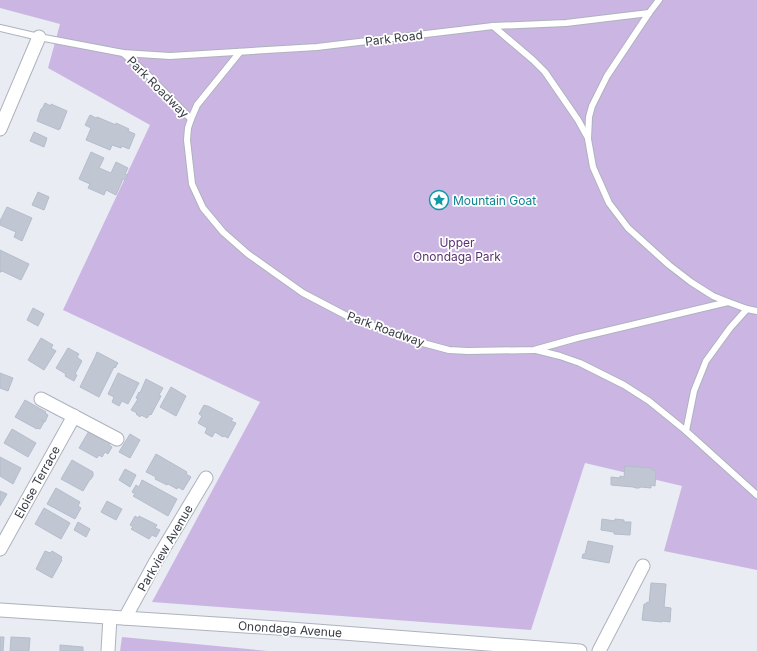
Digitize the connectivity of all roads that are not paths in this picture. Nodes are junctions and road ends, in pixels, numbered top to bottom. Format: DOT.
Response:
graph roads {
  1 [pos="660,0"];
  2 [pos="649,13"];
  3 [pos="493,26"];
  4 [pos="0,28"];
  5 [pos="39,37"];
  6 [pos="240,52"];
  7 [pos="123,53"];
  8 [pos="191,119"];
  9 [pos="0,129"];
  10 [pos="588,139"];
  11 [pos="728,302"];
  12 [pos="747,309"];
  13 [pos="757,310"];
  14 [pos="534,350"];
  15 [pos="40,399"];
  16 [pos="74,416"];
  17 [pos="686,432"];
  18 [pos="117,439"];
  19 [pos="206,478"];
  20 [pos="757,495"];
  21 [pos="0,549"];
  22 [pos="643,566"];
  23 [pos="0,610"];
  24 [pos="110,617"];
  25 [pos="125,618"];
  26 [pos="108,651"];
  27 [pos="574,651"];
  28 [pos="600,651"];
  1 -- 2 [label="lane"];
  2 -- 3 [label="lane, Park Road"];
  2 -- 10 [label="lane"];
  3 -- 6 [label="lane, Park Road"];
  3 -- 10 [label="lane"];
  4 -- 5 [label="lane, Park Roadway"];
  5 -- 7 [label="lane, Park Roadway"];
  5 -- 9 [label="street"];
  6 -- 7 [label="lane, Park Road"];
  6 -- 8 [label="lane"];
  7 -- 8 [label="lane, Park Roadway"];
  8 -- 14 [label="lane, Park Roadway"];
  10 -- 11 [label="lane"];
  11 -- 12 [label="lane"];
  11 -- 14 [label="lane, Park Roadway"];
  12 -- 13 [label="lane"];
  12 -- 17 [label="lane"];
  14 -- 17 [label="lane"];
  15 -- 16 [label="street"];
  16 -- 18 [label="street"];
  16 -- 21 [label="street, Eloise Terrace"];
  17 -- 20 [label="lane"];
  19 -- 25 [label="street, Parkview Avenue"];
  22 -- 28 [label="street"];
  23 -- 24 [label="street, Onondaga Avenue"];
  24 -- 25 [label="street, Onondaga Avenue"];
  24 -- 26 [label="street"];
  25 -- 27 [label="street, Onondaga Avenue"];
}
